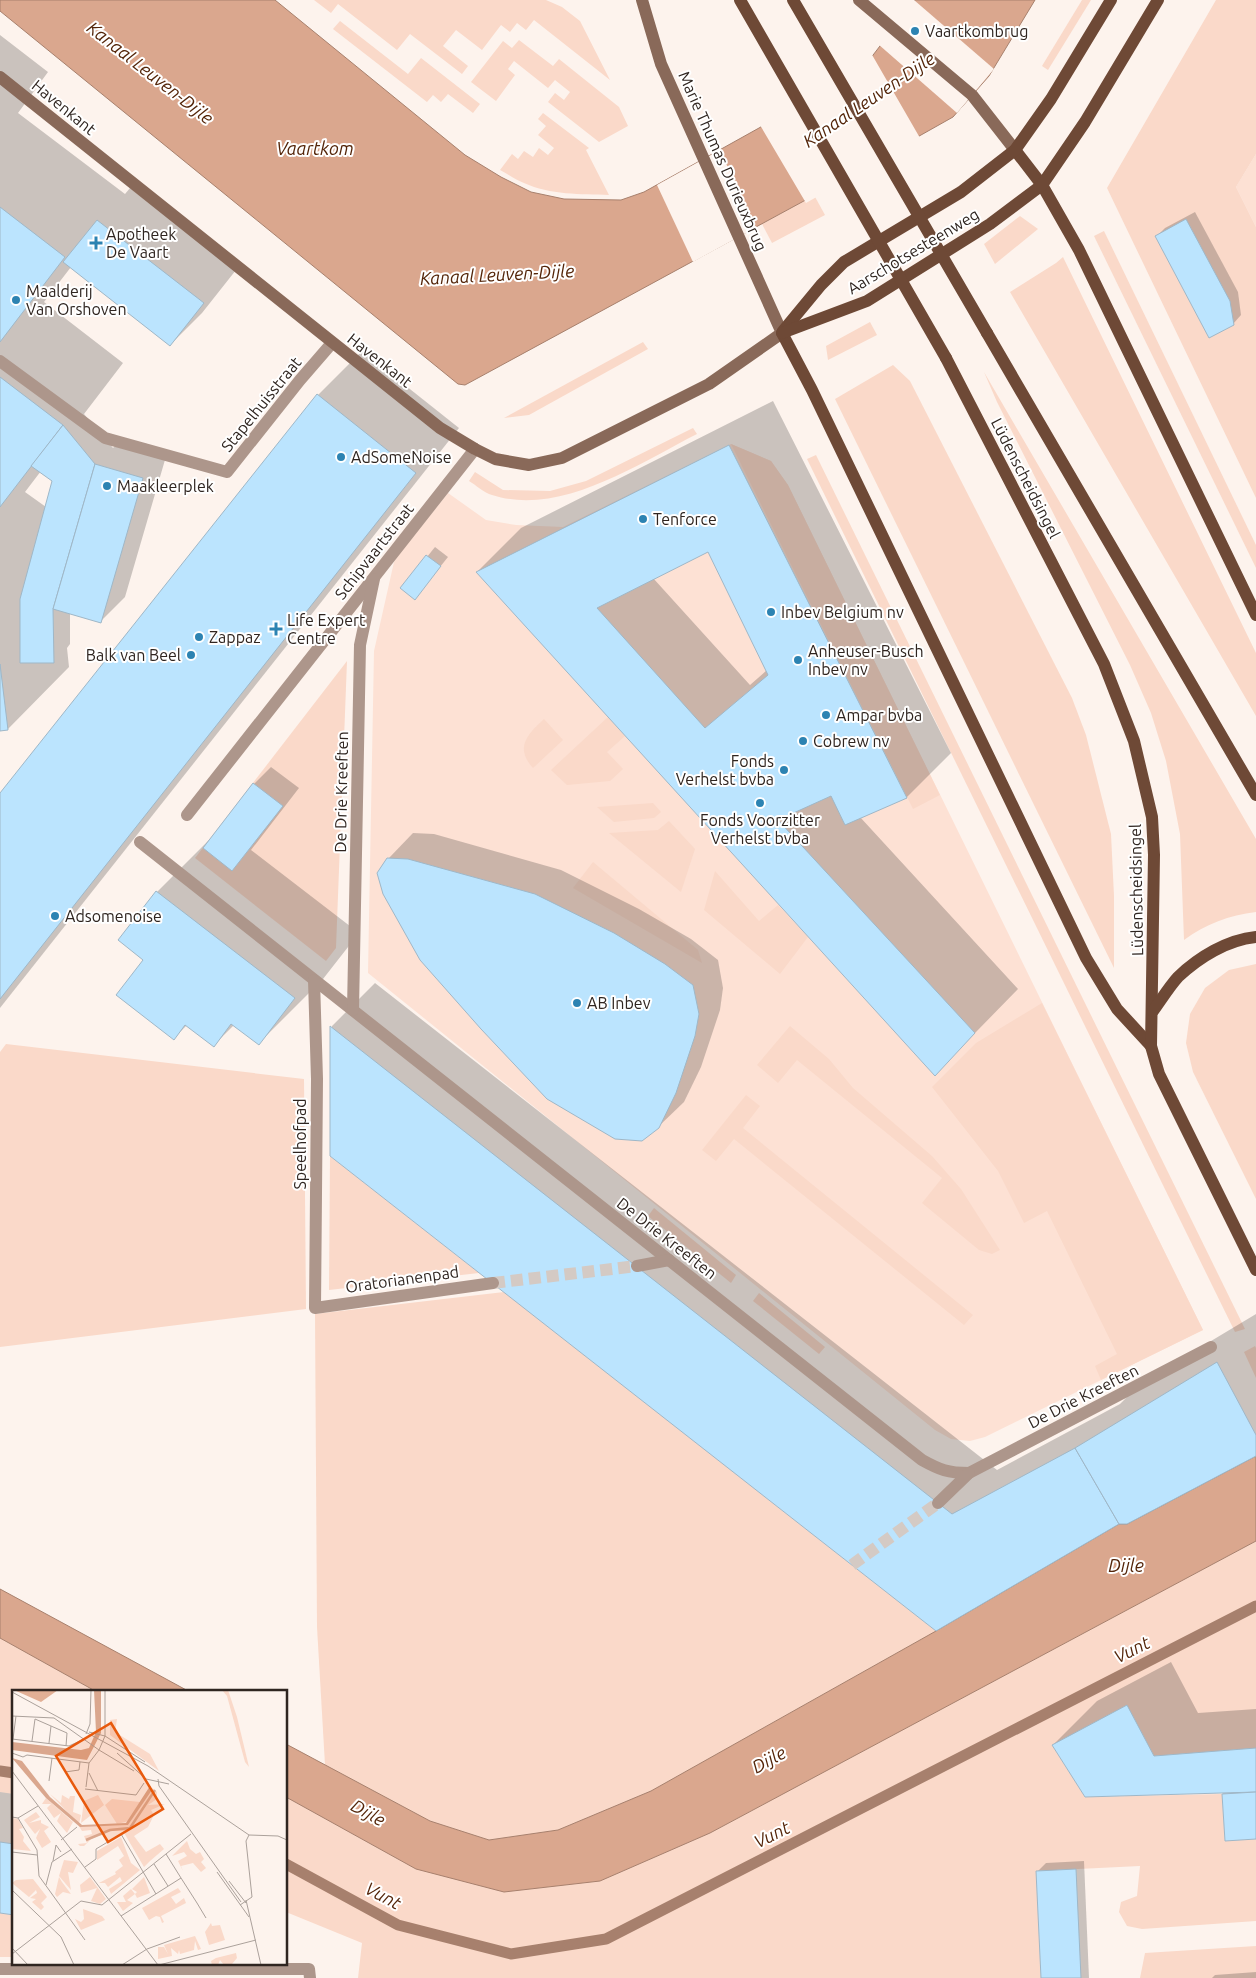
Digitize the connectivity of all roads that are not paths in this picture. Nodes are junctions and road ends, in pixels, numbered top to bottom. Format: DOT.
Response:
graph roads {
  1 [pos="642,0"];
  2 [pos="740,0"];
  3 [pos="793,0"];
  4 [pos="859,0"];
  5 [pos="1111,0"];
  6 [pos="1158,0"];
  7 [pos="0,77"];
  8 [pos="1015,150"];
  9 [pos="1042,185"];
  10 [pos="782,332"];
  11 [pos="332,343"];
  12 [pos="0,361"];
  13 [pos="475,449"];
  14 [pos="374,576"];
  15 [pos="1256,615"];
  16 [pos="1256,795"];
  17 [pos="186,815"];
  18 [pos="140,842"];
  19 [pos="1256,936"];
  20 [pos="314,980"];
  21 [pos="353,1010"];
  22 [pos="1153,1011"];
  23 [pos="1151,1046"];
  24 [pos="669,1260"];
  25 [pos="637,1266"];
  26 [pos="1256,1270"];
  27 [pos="493,1283"];
  28 [pos="315,1308"];
  29 [pos="1211,1347"];
  30 [pos="969,1473"];
  31 [pos="938,1503"];
  32 [pos="0,1969"];
  33 [pos="310,1978"];
  1 -- 10 [label="street, Marie Thumas Durieuxbrug"];
  2 -- 22 [label="main road, Lüdenscheidsingel, bridge"];
  3 -- 16 [label="main road, bridge"];
  4 -- 8 [label="street"];
  5 -- 8 [label="main road, Aarschotsesteenweg"];
  6 -- 9 [label="main road, Aarschotsesteenweg"];
  7 -- 11 [label="street, Havenkant"];
  8 -- 9 [label="main road"];
  8 -- 10 [label="main road, Aarschotsesteenweg"];
  9 -- 10 [label="main road, Aarschotsesteenweg"];
  9 -- 15 [label="main road"];
  10 -- 13 [label="street, Havenkant"];
  10 -- 23 [label="main road"];
  11 -- 12 [label="street, Stapelhuisstraat"];
  11 -- 13 [label="street, Havenkant"];
  13 -- 14 [label="street, Schipvaartstraat"];
  14 -- 17 [label="street, Schipvaartstraat"];
  14 -- 21 [label="street, De Drie Kreeften"];
  18 -- 20 [label="street, De Drie Kreeften"];
  19 -- 22 [label="main road"];
  20 -- 21 [label="street, De Drie Kreeften"];
  20 -- 28 [label="street, Speelhofpad"];
  21 -- 24 [label="street, De Drie Kreeften"];
  22 -- 23 [label="main road, Lüdenscheidsingel"];
  23 -- 26 [label="main road"];
  24 -- 25 [label="street"];
  24 -- 30 [label="street, De Drie Kreeften"];
  27 -- 28 [label="street, Oratorianenpad"];
  29 -- 30 [label="street, De Drie Kreeften"];
  30 -- 31 [label="street, De Drie Kreeften"];
  32 -- 33 [label="street"];
}
